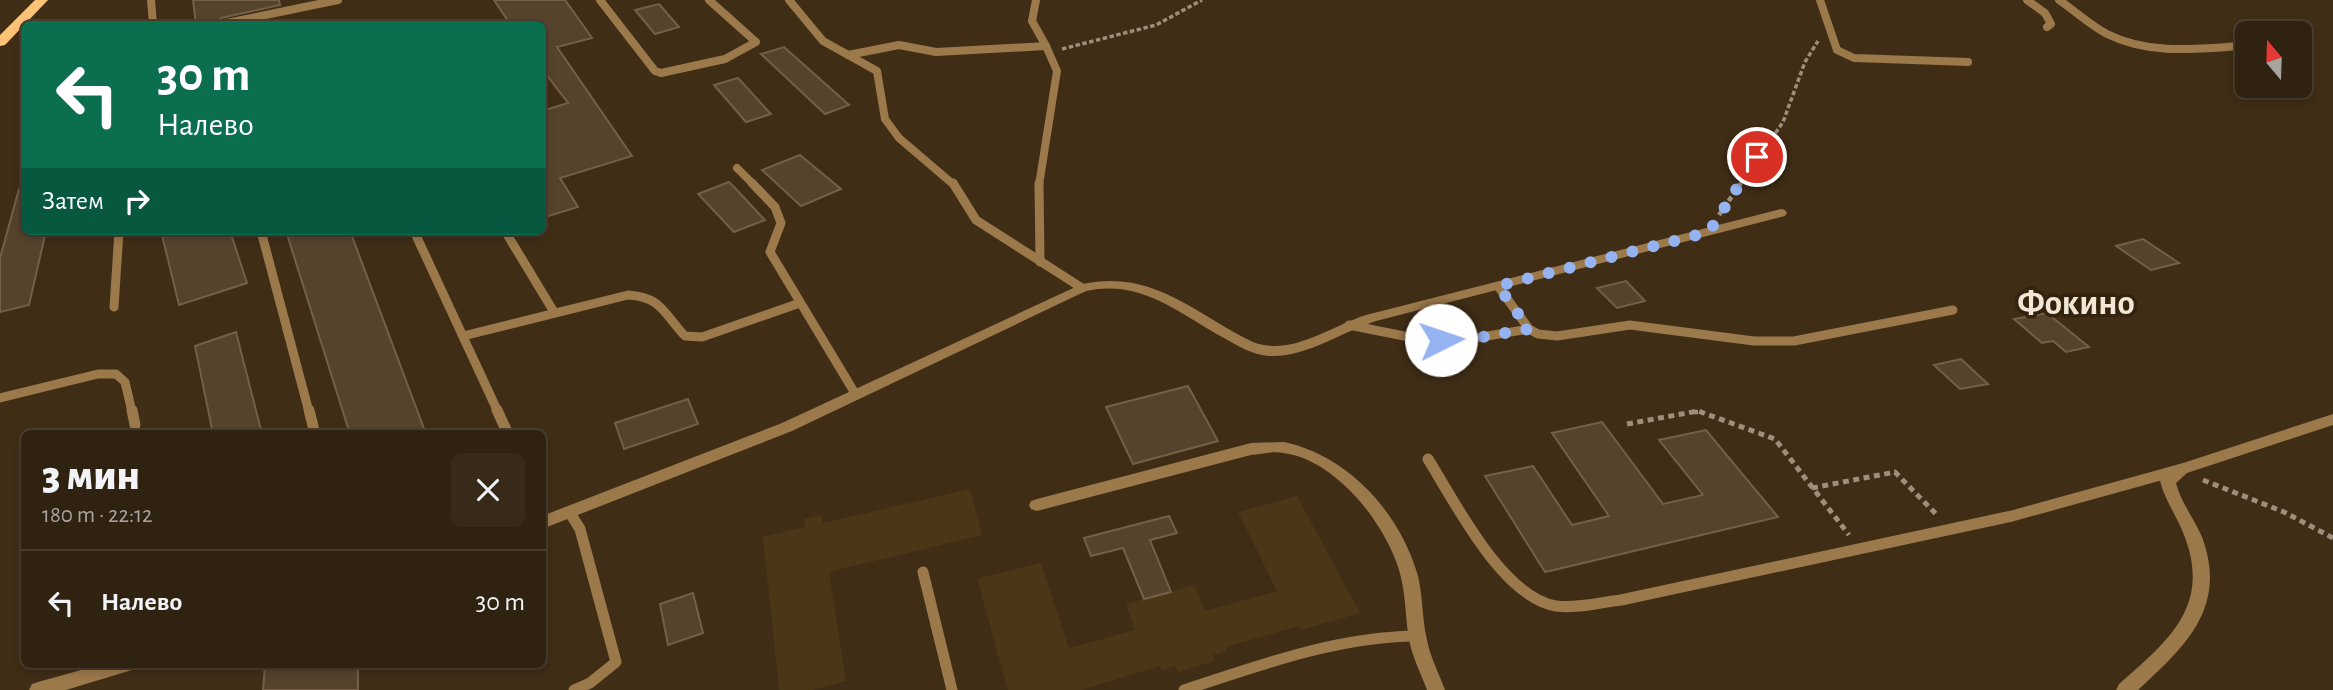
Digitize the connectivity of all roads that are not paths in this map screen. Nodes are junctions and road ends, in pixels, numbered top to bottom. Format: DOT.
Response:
graph roads {
  1 [pos="42,0"];
  2 [pos="151,0"];
  3 [pos="338,0"];
  4 [pos="600,0"];
  5 [pos="709,0"];
  6 [pos="789,0"];
  7 [pos="1036,0"];
  8 [pos="1820,0"];
  9 [pos="2028,0"];
  10 [pos="2059,0"];
  11 [pos="301,4"];
  12 [pos="153,21"];
  13 [pos="234,21"];
  14 [pos="2047,27"];
  15 [pos="0,42"];
  16 [pos="1046,46"];
  17 [pos="2235,46"];
  18 [pos="848,55"];
  19 [pos="1968,62"];
  20 [pos="737,168"];
  21 [pos="1781,214"];
  22 [pos="119,235"];
  23 [pos="262,235"];
  24 [pos="416,235"];
  25 [pos="507,235"];
  26 [pos="1040,262"];
  27 [pos="1498,286"];
  28 [pos="1082,288"];
  29 [pos="800,303"];
  30 [pos="114,307"];
  31 [pos="1953,310"];
  32 [pos="554,312"];
  33 [pos="1348,325"];
  34 [pos="1529,329"];
  35 [pos="463,336"];
  36 [pos="856,396"];
  37 [pos="0,398"];
  38 [pos="2333,419"];
  39 [pos="135,425"];
  40 [pos="313,430"];
  41 [pos="506,430"];
  42 [pos="1428,459"];
  43 [pos="2182,469"];
  44 [pos="1037,505"];
  45 [pos="570,513"];
  46 [pos="546,522"];
  47 [pos="923,572"];
  48 [pos="1417,636"];
  49 [pos="115,668"];
  50 [pos="38,690"];
  51 [pos="574,690"];
  52 [pos="952,690"];
  53 [pos="1184,690"];
  54 [pos="1436,690"];
  55 [pos="2125,690"];
  1 -- 15 [label="main road"];
  2 -- 12 [label="lane"];
  3 -- 11 [label="lane"];
  4 -- 5 [label="lane"];
  6 -- 18 [label="lane"];
  7 -- 16 [label="lane"];
  8 -- 19 [label="lane"];
  9 -- 14 [label="lane"];
  10 -- 17 [label="lane"];
  11 -- 13 [label="lane"];
  16 -- 18 [label="lane"];
  16 -- 26 [label="lane"];
  18 -- 26 [label="lane"];
  20 -- 29 [label="lane"];
  21 -- 27 [label="street"];
  22 -- 30 [label="lane"];
  23 -- 40 [label="lane"];
  24 -- 35 [label="lane"];
  25 -- 32 [label="lane"];
  26 -- 28 [label="lane"];
  27 -- 33 [label="street"];
  27 -- 34 [label="lane"];
  28 -- 33 [label="street"];
  28 -- 36 [label="street"];
  29 -- 32 [label="lane"];
  29 -- 36 [label="lane"];
  31 -- 34 [label="lane"];
  32 -- 35 [label="lane"];
  33 -- 34 [label="lane"];
  35 -- 41 [label="lane"];
  36 -- 45 [label="street"];
  37 -- 39 [label="lane"];
  38 -- 43 [label="street"];
  42 -- 43 [label="lane"];
  43 -- 55 [label="street"];
  44 -- 48 [label="street"];
  45 -- 46 [label="street"];
  45 -- 51 [label="lane"];
  47 -- 52 [label="lane"];
  48 -- 53 [label="lane"];
  48 -- 54 [label="street"];
  49 -- 50 [label="street"];
}
